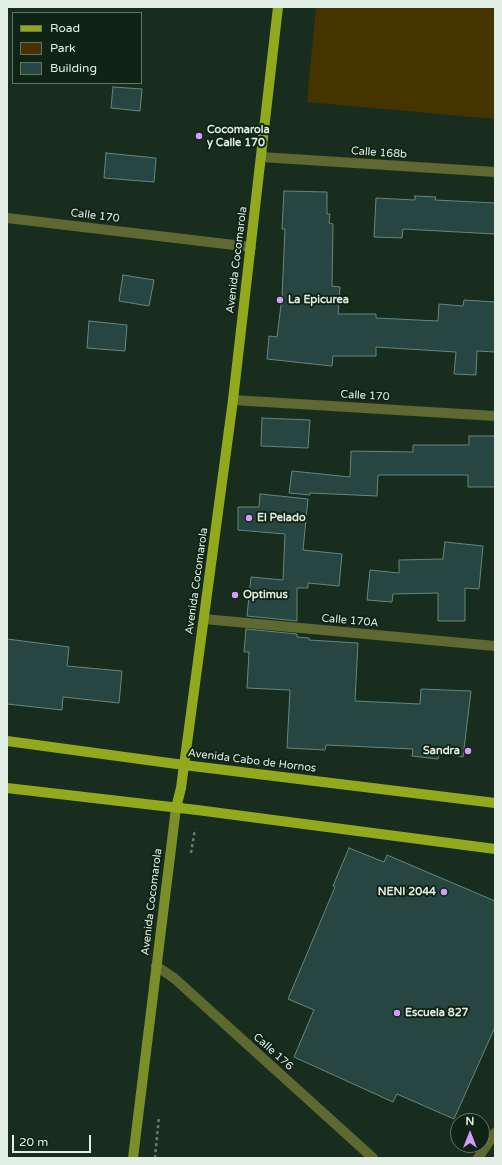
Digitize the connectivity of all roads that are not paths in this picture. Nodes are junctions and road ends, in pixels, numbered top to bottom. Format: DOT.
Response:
graph roads {
  1 [pos="278,7"];
  2 [pos="261,157"];
  3 [pos="495,172"];
  4 [pos="7,218"];
  5 [pos="251,247"];
  6 [pos="233,400"];
  7 [pos="495,416"];
  8 [pos="204,619"];
  9 [pos="495,646"];
  10 [pos="7,741"];
  11 [pos="184,765"];
  12 [pos="7,788"];
  13 [pos="495,803"];
  14 [pos="176,808"];
  15 [pos="495,849"];
  16 [pos="156,966"];
  17 [pos="495,1133"];
  18 [pos="133,1158"];
  19 [pos="373,1158"];
  20 [pos="478,1158"];
  1 -- 2 [label="main road, Avenida Cocomarola"];
  2 -- 3 [label="street, Calle 168b"];
  2 -- 5 [label="main road, Avenida Cocomarola"];
  4 -- 5 [label="street, Calle 170"];
  5 -- 6 [label="main road, Avenida Cocomarola"];
  6 -- 7 [label="street, Calle 170"];
  6 -- 8 [label="main road, Avenida Cocomarola"];
  8 -- 9 [label="street, Calle 170A"];
  8 -- 11 [label="main road, Avenida Cocomarola"];
  10 -- 11 [label="main road, Avenida Cabo de Hornos"];
  11 -- 13 [label="main road, Avenida Cabo de Hornos"];
  11 -- 14 [label="main road, Avenida Cocomarola"];
  12 -- 14 [label="main road"];
  14 -- 15 [label="main road"];
  14 -- 16 [label="main road, Avenida Cocomarola"];
  16 -- 18 [label="main road, Avenida Cocomarola"];
  16 -- 19 [label="street, Calle 176"];
  17 -- 20 [label="street"];
}
